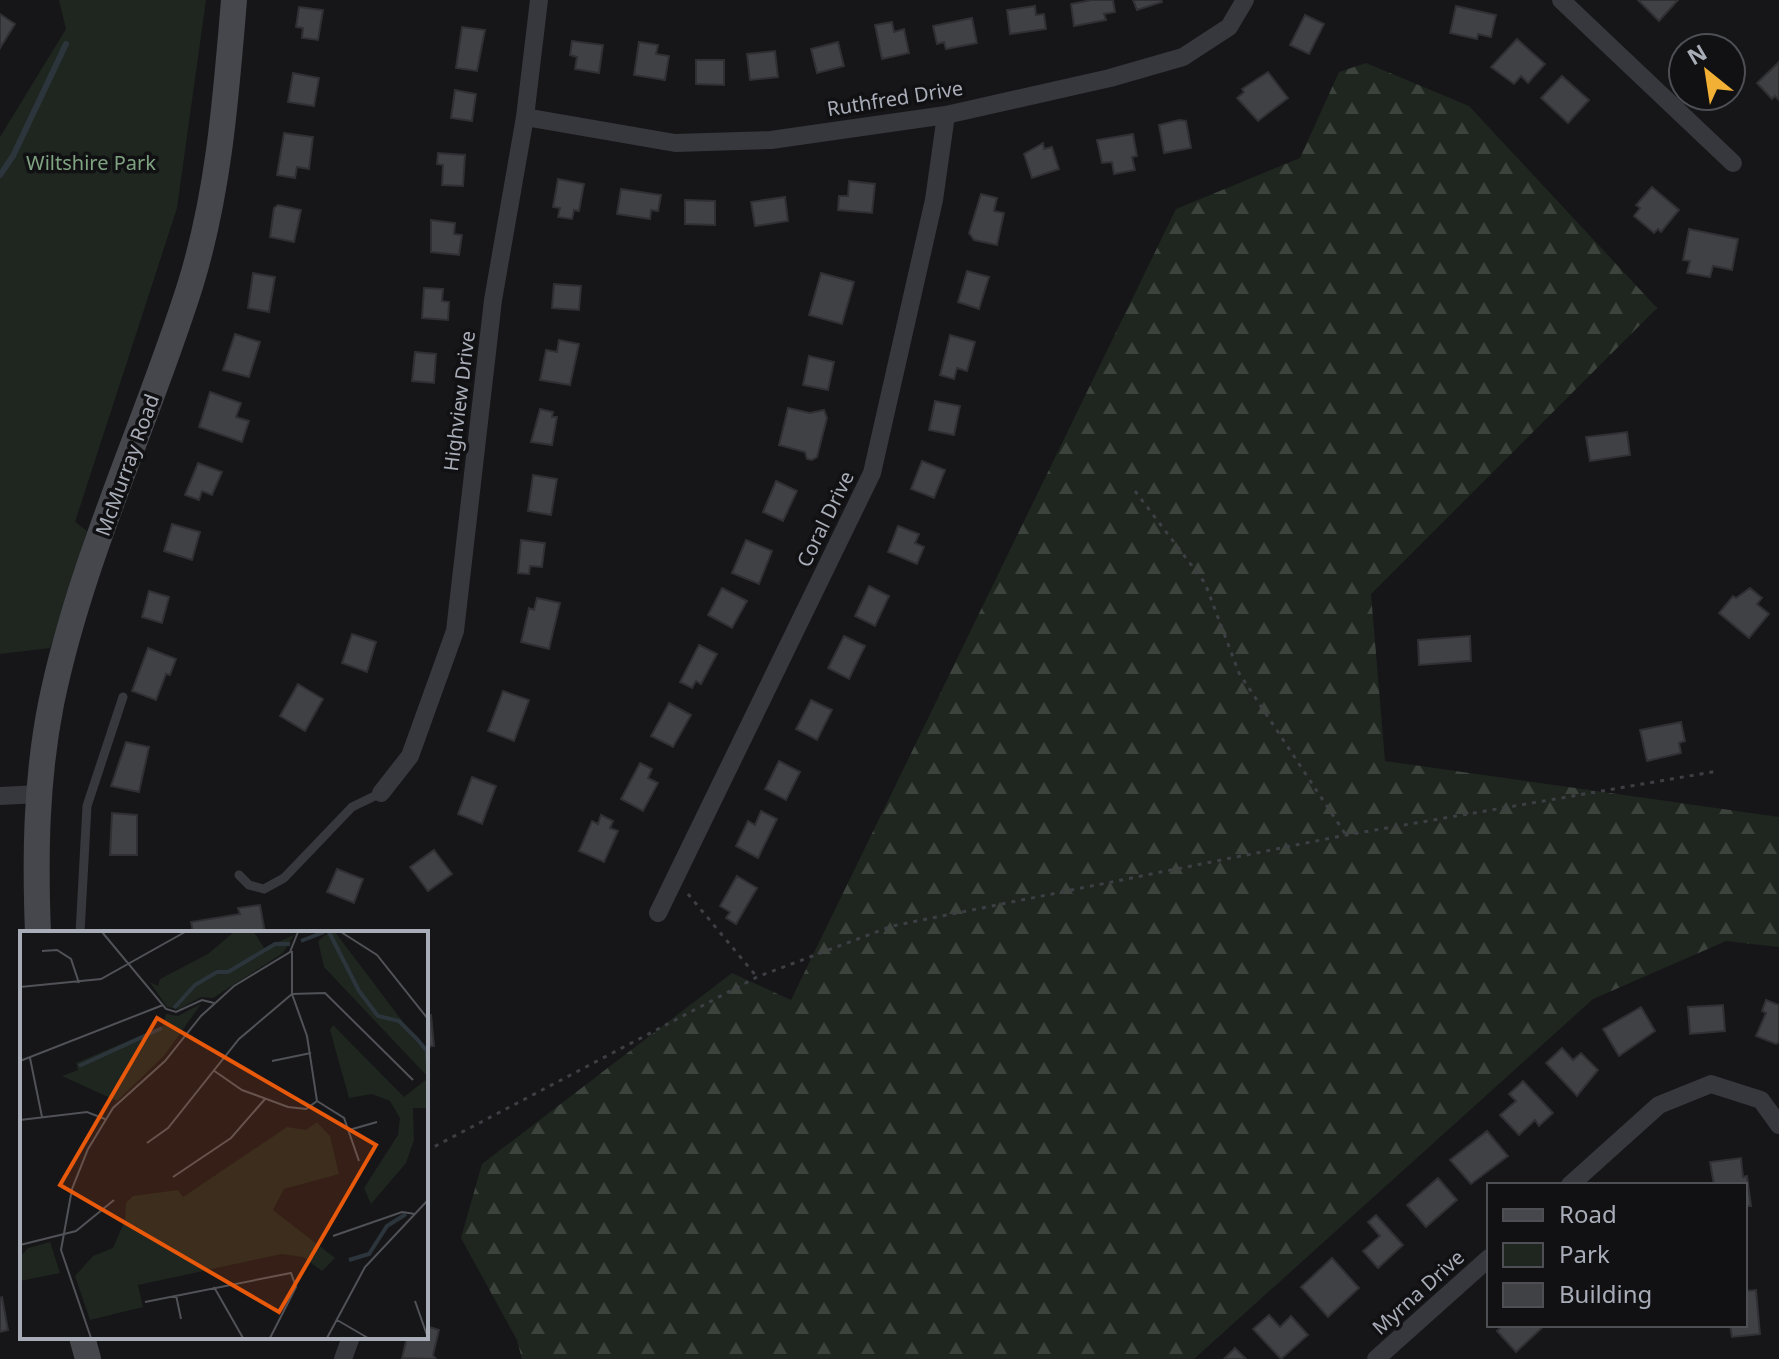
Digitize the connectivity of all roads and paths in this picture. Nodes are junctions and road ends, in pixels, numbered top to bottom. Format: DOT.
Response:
graph roads {
  1 [pos="234,0"];
  2 [pos="539,0"];
  3 [pos="1245,0"];
  4 [pos="1565,1"];
  5 [pos="946,115"];
  6 [pos="525,117"];
  7 [pos="1733,163"];
  8 [pos="1135,491"];
  9 [pos="123,697"];
  10 [pos="1718,771"];
  11 [pos="381,793"];
  12 [pos="39,794"];
  13 [pos="0,796"];
  14 [pos="1346,835"];
  15 [pos="239,875"];
  16 [pos="674,877"];
  17 [pos="658,913"];
  18 [pos="38,931"];
  19 [pos="80,931"];
  20 [pos="757,977"];
  21 [pos="1779,1125"];
  22 [pos="428,1150"];
  23 [pos="1572,1183"];
  24 [pos="1487,1260"];
  25 [pos="83,1339"];
  26 [pos="350,1339"];
  27 [pos="88,1359"];
  28 [pos="343,1359"];
  29 [pos="1376,1359"];
  1 -- 12 [label="main road, McMurray Road"];
  2 -- 6 [label="street, Highview Drive"];
  3 -- 5 [label="street, Ruthfred Drive"];
  4 -- 7 [label="street"];
  5 -- 6 [label="street, Ruthfred Drive"];
  5 -- 16 [label="street, Coral Drive"];
  6 -- 11 [label="street, Highview Drive"];
  8 -- 14 [label="path"];
  9 -- 19 [label="lane"];
  10 -- 14 [label="path"];
  11 -- 15 [label="lane"];
  12 -- 13 [label="street"];
  12 -- 18 [label="main road, McMurray Road"];
  14 -- 20 [label="path"];
  16 -- 17 [label="street, Coral Drive"];
  16 -- 20 [label="path"];
  20 -- 22 [label="path"];
  21 -- 23 [label="street"];
  24 -- 29 [label="street, Myrna Drive"];
  25 -- 27 [label="main road"];
  26 -- 28 [label="street"];
}
